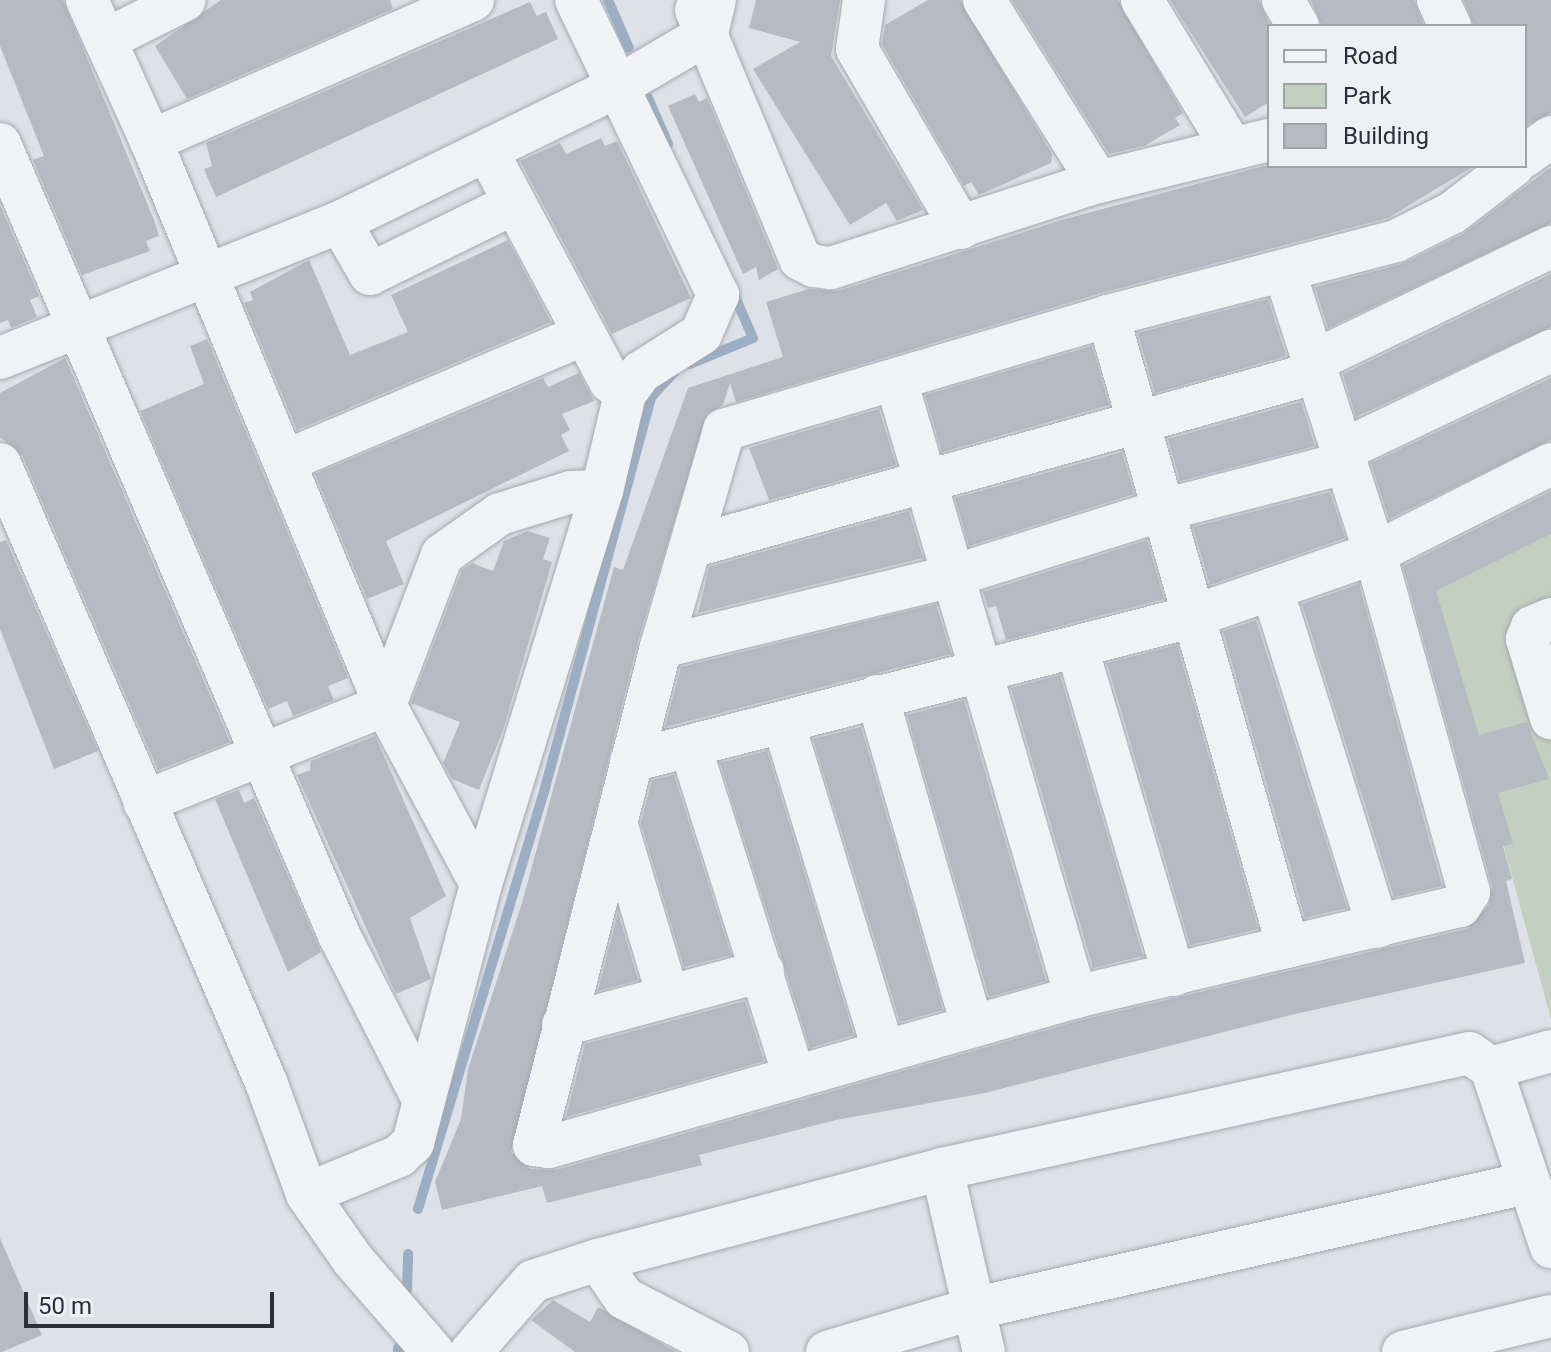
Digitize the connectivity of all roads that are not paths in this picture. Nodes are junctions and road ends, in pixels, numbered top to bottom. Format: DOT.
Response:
graph roads {
  1 [pos="87,0"];
  2 [pos="185,0"];
  3 [pos="473,0"];
  4 [pos="576,0"];
  5 [pos="864,0"];
  6 [pos="984,0"];
  7 [pos="1142,0"];
  8 [pos="1283,0"];
  9 [pos="1438,0"];
  10 [pos="704,11"];
  11 [pos="1297,24"];
  12 [pos="1449,24"];
  13 [pos="105,40"];
  14 [pos="615,88"];
  15 [pos="1551,137"];
  16 [pos="151,141"];
  17 [pos="1250,142"];
  18 [pos="0,144"];
  19 [pos="487,151"];
  20 [pos="1527,155"];
  21 [pos="1510,168"];
  22 [pos="1098,182"];
  23 [pos="515,203"];
  24 [pos="340,222"];
  25 [pos="961,228"];
  26 [pos="1551,247"];
  27 [pos="206,273"];
  28 [pos="1285,273"];
  29 [pos="1108,316"];
  30 [pos="81,324"];
  31 [pos="583,335"];
  32 [pos="1551,351"];
  33 [pos="0,358"];
  34 [pos="1317,366"];
  35 [pos="896,380"];
  36 [pos="625,394"];
  37 [pos="1135,419"];
  38 [pos="1343,457"];
  39 [pos="288,460"];
  40 [pos="0,464"];
  41 [pos="1551,464"];
  42 [pos="925,480"];
  43 [pos="602,491"];
  44 [pos="1163,510"];
  45 [pos="694,546"];
  46 [pos="1375,553"];
  47 [pos="956,575"];
  48 [pos="1272,589"];
  49 [pos="1191,617"];
  50 [pos="1551,619"];
  51 [pos="661,647"];
  52 [pos="1077,648"];
  53 [pos="985,669"];
  54 [pos="877,696"];
  55 [pos="385,705"];
  56 [pos="1551,718"];
  57 [pos="784,725"];
  58 [pos="690,746"];
  59 [pos="264,758"];
  60 [pos="631,761"];
  61 [pos="144,802"];
  62 [pos="617,826"];
  63 [pos="481,884"];
  64 [pos="1378,927"];
  65 [pos="1288,947"];
  66 [pos="763,971"];
  67 [pos="1174,975"];
  68 [pos="667,993"];
  69 [pos="1076,997"];
  70 [pos="563,1025"];
  71 [pos="972,1025"];
  72 [pos="883,1048"];
  73 [pos="1551,1051"];
  74 [pos="1491,1068"];
  75 [pos="793,1073"];
  76 [pos="422,1097"];
  77 [pos="942,1169"];
  78 [pos="1526,1183"];
  79 [pos="307,1194"];
  80 [pos="1551,1247"];
  81 [pos="598,1260"];
  82 [pos="972,1309"];
  83 [pos="1551,1316"];
  84 [pos="433,1352"];
  85 [pos="471,1352"];
  86 [pos="728,1352"];
  87 [pos="827,1352"];
  88 [pos="984,1352"];
  89 [pos="1403,1352"];
  1 -- 13 [label="street"];
  2 -- 13 [label="street"];
  3 -- 16 [label="street"];
  4 -- 14 [label="street"];
  5 -- 25 [label="street"];
  6 -- 22 [label="street"];
  7 -- 17 [label="street"];
  8 -- 11 [label="street"];
  9 -- 12 [label="street"];
  10 -- 14 [label="street"];
  10 -- 25 [label="street"];
  13 -- 16 [label="street"];
  14 -- 19 [label="street"];
  14 -- 36 [label="street"];
  15 -- 20 [label="street"];
  16 -- 27 [label="street"];
  17 -- 22 [label="street"];
  18 -- 30 [label="street"];
  19 -- 23 [label="street"];
  19 -- 24 [label="street"];
  21 -- 28 [label="street"];
  22 -- 25 [label="street"];
  23 -- 24 [label="street"];
  23 -- 31 [label="street"];
  24 -- 27 [label="street"];
  26 -- 34 [label="street"];
  27 -- 30 [label="street"];
  27 -- 39 [label="street"];
  28 -- 29 [label="street"];
  28 -- 34 [label="street"];
  29 -- 35 [label="street"];
  29 -- 37 [label="street"];
  30 -- 33 [label="street"];
  30 -- 59 [label="street"];
  31 -- 36 [label="street"];
  31 -- 39 [label="street"];
  32 -- 38 [label="street"];
  34 -- 37 [label="street"];
  34 -- 38 [label="street"];
  35 -- 42 [label="street"];
  35 -- 45 [label="street"];
  36 -- 43 [label="street"];
  37 -- 42 [label="street"];
  37 -- 44 [label="street"];
  38 -- 44 [label="street"];
  38 -- 46 [label="street"];
  39 -- 55 [label="street"];
  40 -- 61 [label="street"];
  41 -- 46 [label="street"];
  42 -- 45 [label="street"];
  42 -- 47 [label="street"];
  43 -- 55 [label="street"];
  43 -- 63 [label="street"];
  44 -- 47 [label="street"];
  44 -- 49 [label="street"];
  45 -- 51 [label="street"];
  46 -- 48 [label="street"];
  46 -- 64 [label="street"];
  47 -- 51 [label="street"];
  47 -- 53 [label="street"];
  48 -- 49 [label="street"];
  48 -- 64 [label="street"];
  49 -- 52 [label="street"];
  49 -- 65 [label="street"];
  50 -- 56 [label="street"];
  51 -- 60 [label="street"];
  52 -- 53 [label="street"];
  52 -- 67 [label="street"];
  53 -- 54 [label="street"];
  53 -- 69 [label="street"];
  54 -- 57 [label="street"];
  54 -- 71 [label="street"];
  55 -- 59 [label="street"];
  55 -- 63 [label="street"];
  57 -- 58 [label="street"];
  57 -- 72 [label="street"];
  58 -- 60 [label="street"];
  58 -- 66 [label="street"];
  59 -- 61 [label="street"];
  59 -- 76 [label="street"];
  60 -- 62 [label="street"];
  61 -- 79 [label="street"];
  62 -- 68 [label="street"];
  62 -- 70 [label="street"];
  63 -- 76 [label="street"];
  64 -- 65 [label="street"];
  65 -- 67 [label="street"];
  66 -- 68 [label="street"];
  66 -- 75 [label="street"];
  67 -- 69 [label="street"];
  68 -- 70 [label="street"];
  69 -- 71 [label="street"];
  70 -- 75 [label="street"];
  71 -- 72 [label="street"];
  72 -- 75 [label="street"];
  73 -- 74 [label="street"];
  74 -- 77 [label="street"];
  74 -- 78 [label="street"];
  76 -- 79 [label="street"];
  77 -- 81 [label="street"];
  77 -- 82 [label="street"];
  78 -- 80 [label="street"];
  78 -- 82 [label="street"];
  79 -- 84 [label="street"];
  81 -- 85 [label="street"];
  81 -- 86 [label="street"];
  82 -- 87 [label="street"];
  82 -- 88 [label="street"];
  83 -- 89 [label="street"];
}
